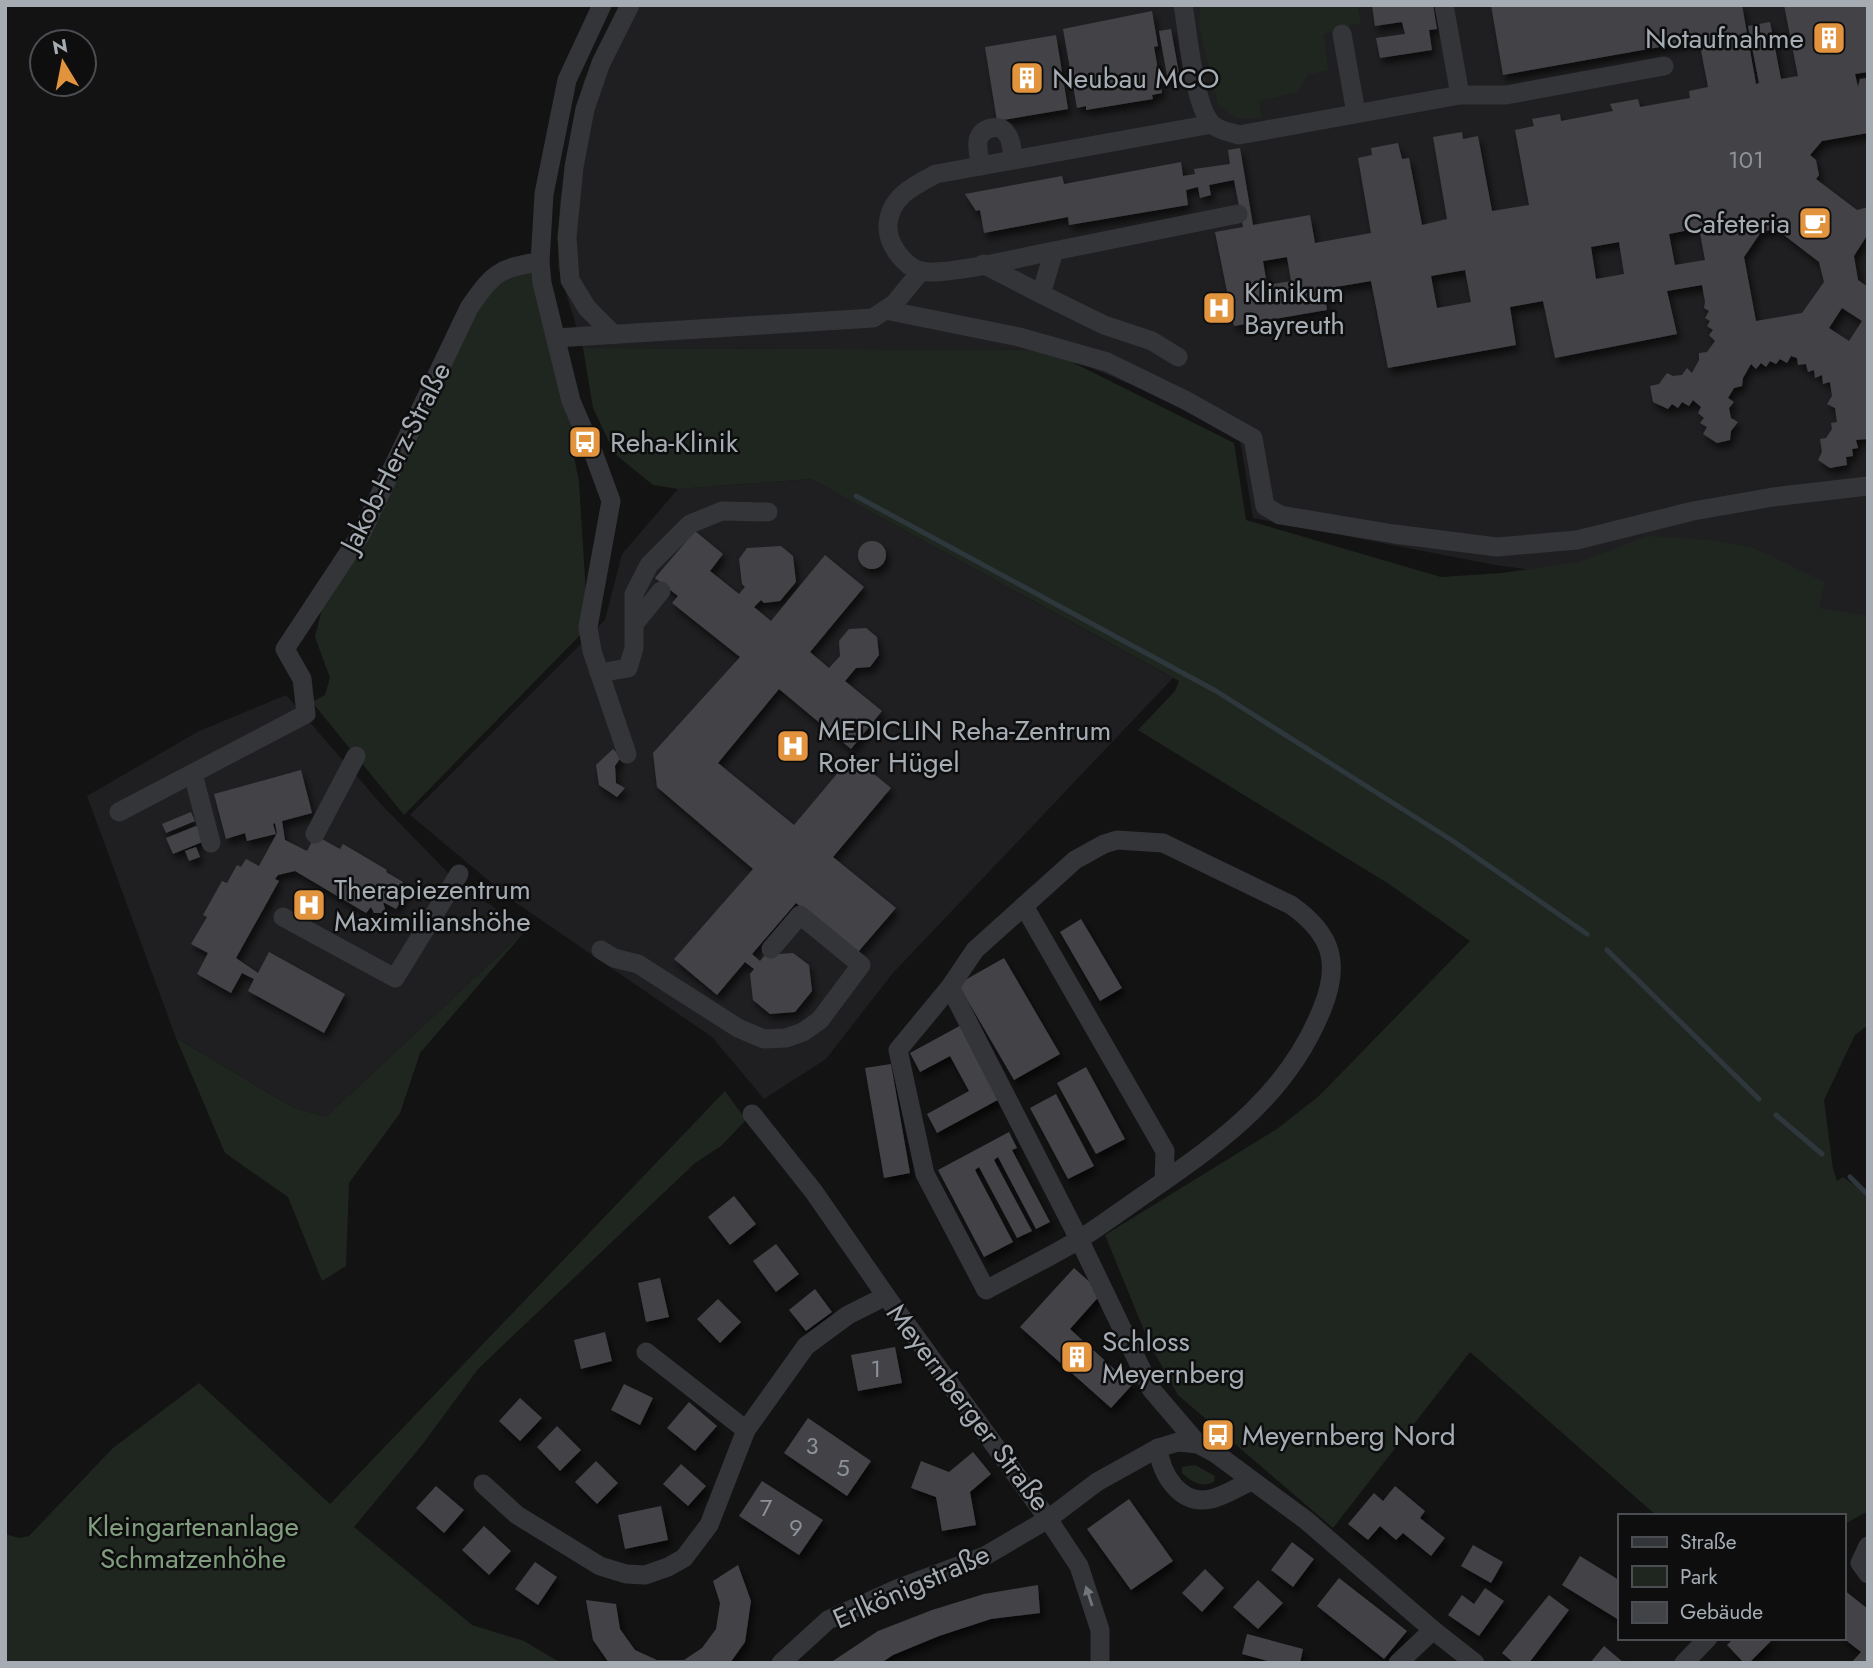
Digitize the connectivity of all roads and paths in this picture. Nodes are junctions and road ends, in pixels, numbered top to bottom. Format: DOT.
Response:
graph roads {
  1 [pos="603,5"];
  2 [pos="630,5"];
  3 [pos="1183,5"];
  4 [pos="1444,5"];
  5 [pos="1342,34"];
  6 [pos="1664,66"];
  7 [pos="1460,95"];
  8 [pos="1356,113"];
  9 [pos="1212,124"];
  10 [pos="1013,160"];
  11 [pos="981,166"];
  12 [pos="1238,214"];
  13 [pos="1054,251"];
  14 [pos="540,262"];
  15 [pos="983,264"];
  16 [pos="921,271"];
  17 [pos="1041,294"];
  18 [pos="885,310"];
  19 [pos="613,334"];
  20 [pos="556,338"];
  21 [pos="1178,357"];
  22 [pos="1868,486"];
  23 [pos="768,512"];
  24 [pos="662,591"];
  25 [pos="635,623"];
  26 [pos="599,673"];
  27 [pos="626,754"];
  28 [pos="356,756"];
  29 [pos="193,774"];
  30 [pos="119,812"];
  31 [pos="315,834"];
  32 [pos="211,843"];
  33 [pos="459,874"];
  34 [pos="1024,906"];
  35 [pos="283,917"];
  36 [pos="771,949"];
  37 [pos="606,960"];
  38 [pos="950,988"];
  39 [pos="752,1114"];
  40 [pos="1164,1181"];
  41 [pos="1079,1239"];
  42 [pos="886,1296"];
  43 [pos="646,1352"];
  44 [pos="746,1430"];
  45 [pos="1198,1444"];
  46 [pos="1158,1448"];
  47 [pos="1251,1481"];
  48 [pos="483,1484"];
  49 [pos="1048,1519"];
  50 [pos="1868,1546"];
  51 [pos="1868,1574"];
  52 [pos="1433,1630"];
  53 [pos="1706,1640"];
  54 [pos="781,1663"];
  55 [pos="1100,1663"];
  56 [pos="1398,1663"];
  57 [pos="1475,1663"];
  58 [pos="1685,1663"];
  1 -- 14 [label="street"];
  2 -- 19 [label="street"];
  3 -- 9 [label="street"];
  4 -- 7 [label="street"];
  5 -- 8 [label="street"];
  6 -- 7 [label="street"];
  7 -- 8 [label="street"];
  8 -- 9 [label="street"];
  9 -- 10 [label="street"];
  10 -- 11 [label="street"];
  10 -- 11 [label="street"];
  11 -- 16 [label="street"];
  12 -- 13 [label="street"];
  13 -- 15 [label="street"];
  13 -- 17 [label="street"];
  14 -- 20 [label="street"];
  14 -- 29 [label="street, Jakob-Herz-Straße"];
  15 -- 16 [label="street"];
  15 -- 17 [label="street"];
  16 -- 18 [label="street"];
  17 -- 21 [label="street"];
  18 -- 19 [label="street"];
  18 -- 22 [label="street"];
  19 -- 20 [label="street"];
  20 -- 26 [label="street"];
  23 -- 25 [label="street"];
  24 -- 25 [label="street"];
  25 -- 26 [label="street"];
  26 -- 27 [label="street"];
  28 -- 31 [label="street"];
  29 -- 30 [label="street"];
  29 -- 32 [label="street"];
  33 -- 35 [label="street"];
  34 -- 38 [label="street"];
  34 -- 40 [label="street"];
  34 -- 40 [label="street"];
  36 -- 37 [label="street"];
  38 -- 41 [label="street"];
  38 -- 41 [label="street"];
  39 -- 42 [label="street, Meyernberger Straße"];
  40 -- 41 [label="street"];
  41 -- 45 [label="street"];
  42 -- 44 [label="street"];
  42 -- 49 [label="street, Meyernberger Straße"];
  43 -- 44 [label="street"];
  44 -- 48 [label="street"];
  45 -- 46 [label="street, Meyernberger Straße"];
  45 -- 47 [label="street"];
  46 -- 47 [label="street"];
  46 -- 49 [label="street, Meyernberger Straße"];
  47 -- 52 [label="street"];
  49 -- 54 [label="street, Erlkönigstraße"];
  55 -- 49 [label="street, one-way"];
  50 -- 51 [label="street"];
  52 -- 56 [label="street"];
  52 -- 57 [label="street"];
  53 -- 58 [label="street"];
}
